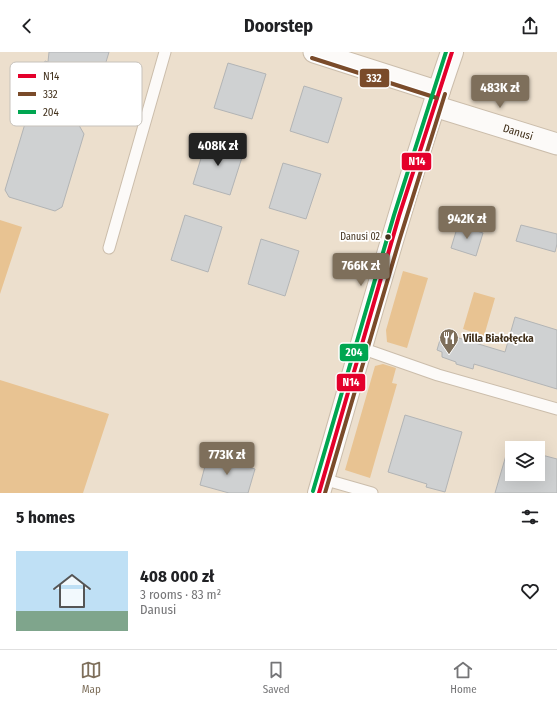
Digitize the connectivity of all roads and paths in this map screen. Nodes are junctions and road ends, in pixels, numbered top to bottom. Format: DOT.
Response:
graph roads {
  1 [pos="165,52"];
  2 [pos="314,52"];
  3 [pos="452,52"];
  4 [pos="436,99"];
  5 [pos="557,144"];
  6 [pos="109,248"];
  7 [pos="361,348"];
  8 [pos="557,409"];
  9 [pos="321,486"];
  10 [pos="372,493"];
  1 -- 6 [label="lane"];
  2 -- 4 [label="street, Danusi"];
  3 -- 4 [label="street"];
  4 -- 5 [label="street, Danusi"];
  4 -- 7 [label="street"];
  7 -- 8 [label="lane"];
  7 -- 9 [label="street"];
  9 -- 10 [label="lane"];
}
